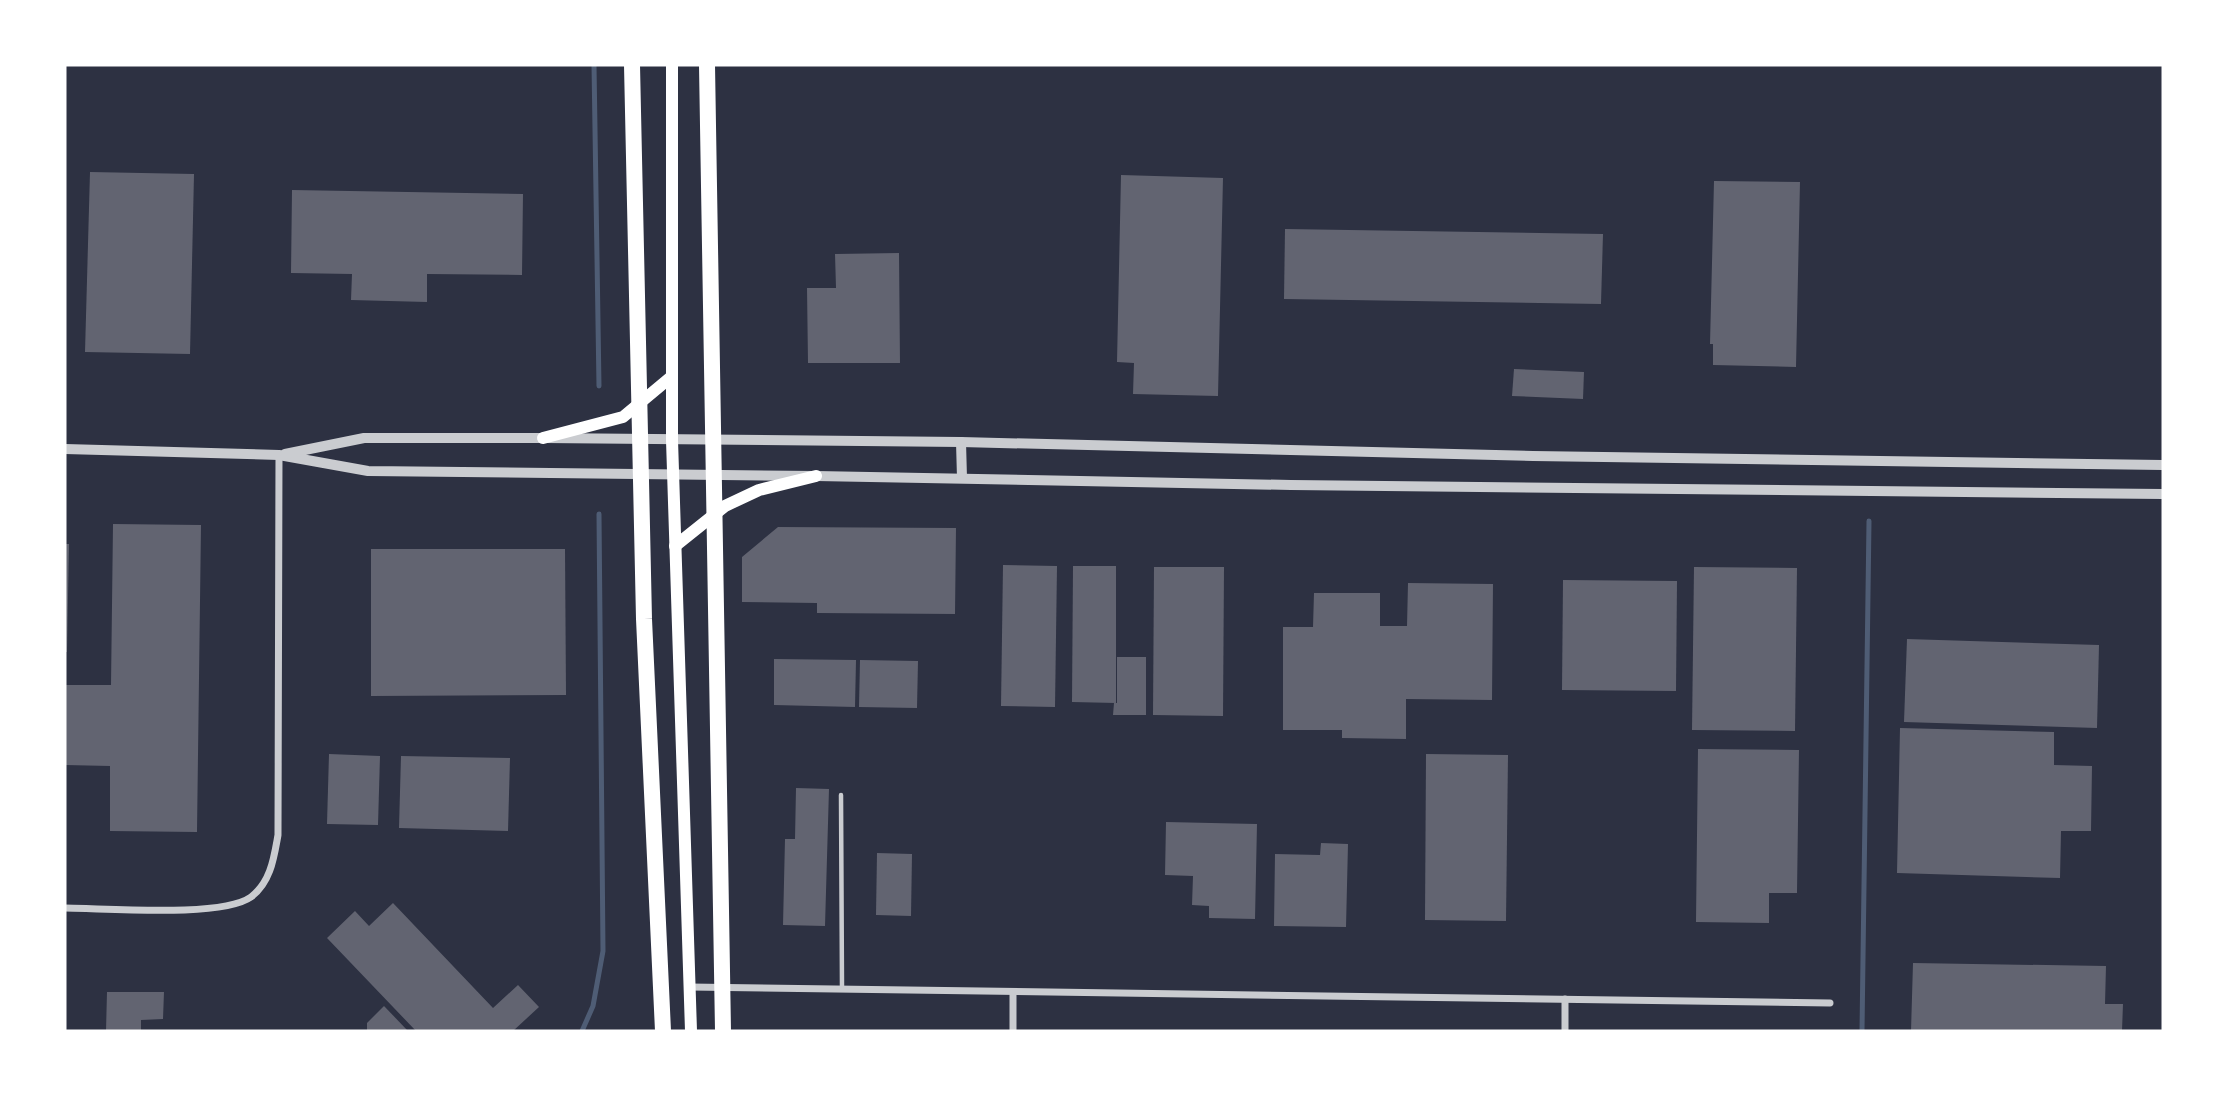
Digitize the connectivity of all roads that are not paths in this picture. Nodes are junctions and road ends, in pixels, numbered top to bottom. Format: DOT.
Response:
graph roads {
  1 [pos="632,65"];
  2 [pos="673,65"];
  3 [pos="707,65"];
  4 [pos="671,377"];
  5 [pos="542,438"];
  6 [pos="672,440"];
  7 [pos="961,442"];
  8 [pos="65,449"];
  9 [pos="279,455"];
  10 [pos="2163,465"];
  11 [pos="673,474"];
  12 [pos="816,475"];
  13 [pos="962,478"];
  14 [pos="2163,494"];
  15 [pos="675,546"];
  16 [pos="841,795"];
  17 [pos="65,908"];
  18 [pos="689,987"];
  19 [pos="842,989"];
  20 [pos="1013,993"];
  21 [pos="1566,999"];
  22 [pos="1830,1003"];
  23 [pos="663,1031"];
  24 [pos="691,1031"];
  25 [pos="723,1031"];
  26 [pos="1013,1031"];
  27 [pos="1565,1031"];
  1 -- 23 [label="highway"];
  2 -- 4 [label="main road"];
  3 -- 25 [label="highway"];
  4 -- 5 [label="main road"];
  4 -- 6 [label="main road"];
  5 -- 6 [label="street"];
  5 -- 9 [label="street"];
  6 -- 7 [label="street"];
  6 -- 11 [label="main road"];
  7 -- 10 [label="street"];
  7 -- 13 [label="street"];
  8 -- 9 [label="street"];
  9 -- 11 [label="street"];
  9 -- 17 [label="street"];
  11 -- 12 [label="street"];
  11 -- 15 [label="main road"];
  12 -- 13 [label="street"];
  12 -- 15 [label="main road"];
  13 -- 14 [label="street"];
  15 -- 18 [label="main road"];
  16 -- 19 [label="lane"];
  18 -- 19 [label="street"];
  18 -- 24 [label="main road"];
  19 -- 20 [label="street"];
  20 -- 21 [label="street"];
  20 -- 26 [label="street"];
  21 -- 22 [label="street"];
  21 -- 27 [label="street"];
}
